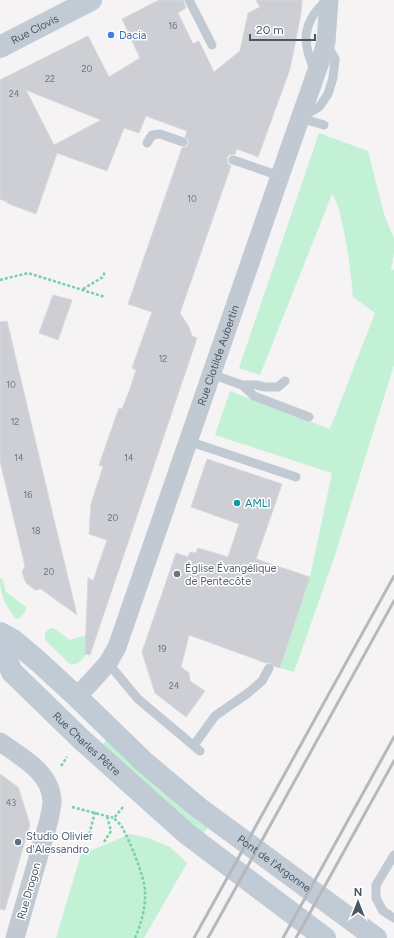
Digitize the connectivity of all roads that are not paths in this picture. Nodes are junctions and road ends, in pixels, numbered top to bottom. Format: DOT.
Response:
graph roads {
  1 [pos="91,0"];
  2 [pos="189,0"];
  3 [pos="328,0"];
  4 [pos="326,42"];
  5 [pos="212,45"];
  6 [pos="0,47"];
  7 [pos="316,75"];
  8 [pos="300,118"];
  9 [pos="324,125"];
  10 [pos="183,142"];
  11 [pos="147,143"];
  12 [pos="233,160"];
  13 [pos="280,176"];
  14 [pos="211,374"];
  15 [pos="285,381"];
  16 [pos="242,385"];
  17 [pos="308,417"];
  18 [pos="188,442"];
  19 [pos="296,478"];
  20 [pos="0,632"];
  21 [pos="0,644"];
  22 [pos="108,663"];
  23 [pos="269,668"];
  24 [pos="77,697"];
  25 [pos="59,718"];
  26 [pos="0,742"];
  27 [pos="394,855"];
  28 [pos="394,918"];
  29 [pos="15,938"];
  30 [pos="325,938"];
  31 [pos="376,938"];
  1 -- 6 [label="main road, Rue Clovis"];
  2 -- 5 [label="lane"];
  3 -- 4 [label="street, Rue Clotilde Aubertin"];
  3 -- 7 [label="lane"];
  4 -- 7 [label="street, Rue Clotilde Aubertin"];
  4 -- 8 [label="lane"];
  7 -- 8 [label="street, Rue Clotilde Aubertin"];
  8 -- 9 [label="lane"];
  8 -- 13 [label="street, Rue Clotilde Aubertin"];
  10 -- 11 [label="lane"];
  12 -- 13 [label="lane"];
  13 -- 14 [label="street, Rue Clotilde Aubertin"];
  14 -- 16 [label="lane"];
  14 -- 18 [label="street, Rue Clotilde Aubertin"];
  15 -- 16 [label="lane"];
  16 -- 17 [label="lane"];
  18 -- 19 [label="lane"];
  18 -- 22 [label="street, Rue Clotilde Aubertin"];
  20 -- 24 [label="main road"];
  21 -- 25 [label="main road, Rue Charles Pêtre"];
  22 -- 23 [label="lane"];
  22 -- 24 [label="street, Rue Clotilde Aubertin"];
  24 -- 25 [label="main road"];
  24 -- 31 [label="main road, Pont de l'Argonne"];
  25 -- 30 [label="main road, Rue Charles Pêtre"];
  26 -- 29 [label="street, Rue Drogon"];
  27 -- 28 [label="lane"];
}
